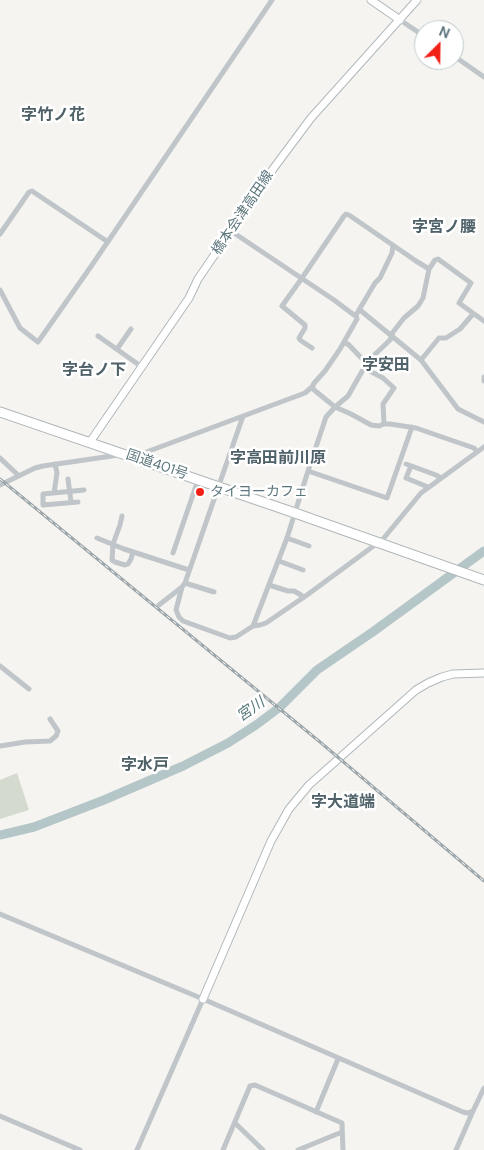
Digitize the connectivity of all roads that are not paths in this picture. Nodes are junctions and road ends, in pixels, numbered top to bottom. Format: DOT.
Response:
graph roads {
  1 [pos="272,0"];
  2 [pos="371,0"];
  3 [pos="417,0"];
  4 [pos="400,20"];
  5 [pos="414,29"];
  6 [pos="464,63"];
  7 [pos="484,77"];
  8 [pos="231,232"];
  9 [pos="0,234"];
  10 [pos="108,242"];
  11 [pos="393,245"];
  12 [pos="429,269"];
  13 [pos="302,278"];
  14 [pos="0,290"];
  15 [pos="358,312"];
  16 [pos="473,314"];
  17 [pos="484,321"];
  18 [pos="131,329"];
  19 [pos="98,336"];
  20 [pos="392,337"];
  21 [pos="344,342"];
  22 [pos="312,348"];
  23 [pos="117,350"];
  24 [pos="422,360"];
  25 [pos="142,366"];
  26 [pos="366,366"];
  27 [pos="484,377"];
  28 [pos="484,381"];
  29 [pos="313,386"];
  30 [pos="334,407"];
  31 [pos="0,412"];
  32 [pos="243,416"];
  33 [pos="484,422"];
  34 [pos="384,424"];
  35 [pos="412,427"];
  36 [pos="90,442"];
  37 [pos="484,447"];
  38 [pos="477,452"];
  39 [pos="122,453"];
  40 [pos="0,458"];
  41 [pos="137,458"];
  42 [pos="55,464"];
  43 [pos="308,471"];
  44 [pos="18,475"];
  45 [pos="441,478"];
  46 [pos="68,479"];
  47 [pos="198,480"];
  48 [pos="0,485"];
  49 [pos="219,487"];
  50 [pos="428,487"];
  51 [pos="84,490"];
  52 [pos="70,492"];
  53 [pos="54,493"];
  54 [pos="71,502"];
  55 [pos="78,502"];
  56 [pos="295,513"];
  57 [pos="122,516"];
  58 [pos="98,538"];
  59 [pos="287,538"];
  60 [pos="378,542"];
  61 [pos="113,544"];
  62 [pos="309,546"];
  63 [pos="133,552"];
  64 [pos="173,553"];
  65 [pos="278,561"];
  66 [pos="189,570"];
  67 [pos="303,570"];
  68 [pos="484,580"];
  69 [pos="183,584"];
  70 [pos="269,585"];
  71 [pos="214,592"];
  72 [pos="303,598"];
  73 [pos="159,605"];
  74 [pos="253,626"];
  75 [pos="0,666"];
  76 [pos="484,673"];
  77 [pos="29,689"];
  78 [pos="50,719"];
  79 [pos="0,746"];
  80 [pos="0,914"];
  81 [pos="203,999"];
  82 [pos="338,1059"];
  83 [pos="484,1088"];
  84 [pos="316,1112"];
  85 [pos="473,1112"];
  86 [pos="0,1116"];
  87 [pos="235,1123"];
  88 [pos="342,1132"];
  89 [pos="80,1150"];
  90 [pos="137,1150"];
  91 [pos="223,1150"];
  92 [pos="263,1150"];
  93 [pos="298,1150"];
  94 [pos="343,1150"];
  95 [pos="456,1150"];
  1 -- 10 [label="street"];
  2 -- 4 [label="main road"];
  3 -- 4 [label="main road, 橋本会津高田線"];
  4 -- 5 [label="street"];
  4 -- 8 [label="main road, 橋本会津高田線"];
  6 -- 7 [label="street"];
  8 -- 13 [label="street"];
  8 -- 25 [label="main road, 橋本会津高田線"];
  9 -- 10 [label="street"];
  10 -- 14 [label="street"];
  11 -- 12 [label="street"];
  11 -- 13 [label="street"];
  11 -- 15 [label="street"];
  12 -- 16 [label="street"];
  12 -- 20 [label="street"];
  13 -- 15 [label="street"];
  13 -- 22 [label="street"];
  15 -- 20 [label="street"];
  15 -- 21 [label="street"];
  16 -- 17 [label="street"];
  16 -- 24 [label="street"];
  18 -- 23 [label="street"];
  19 -- 23 [label="street"];
  20 -- 24 [label="street"];
  20 -- 26 [label="street"];
  21 -- 26 [label="street"];
  21 -- 29 [label="street"];
  23 -- 25 [label="street"];
  24 -- 33 [label="street"];
  25 -- 36 [label="main road, 橋本会津高田線"];
  26 -- 30 [label="street"];
  26 -- 34 [label="street"];
  27 -- 28 [label="street"];
  29 -- 30 [label="street"];
  29 -- 32 [label="street"];
  30 -- 34 [label="street"];
  30 -- 43 [label="street"];
  31 -- 36 [label="highway, 国道401号"];
  32 -- 41 [label="street"];
  32 -- 49 [label="street"];
  34 -- 35 [label="street"];
  35 -- 38 [label="street"];
  35 -- 43 [label="street"];
  36 -- 39 [label="highway, 国道401号"];
  37 -- 38 [label="street"];
  38 -- 45 [label="street"];
  39 -- 41 [label="highway, 国道401号"];
  39 -- 42 [label="street"];
  40 -- 44 [label="street"];
  41 -- 47 [label="highway, 国道401号"];
  42 -- 44 [label="street"];
  42 -- 53 [label="street"];
  43 -- 56 [label="street"];
  44 -- 48 [label="street"];
  45 -- 50 [label="street"];
  45 -- 50 [label="street"];
  46 -- 52 [label="street"];
  47 -- 49 [label="highway, 国道401号"];
  47 -- 64 [label="street"];
  49 -- 56 [label="highway, 国道401号"];
  49 -- 66 [label="street"];
  50 -- 60 [label="street"];
  51 -- 52 [label="street"];
  52 -- 53 [label="street"];
  52 -- 54 [label="street"];
  53 -- 54 [label="street"];
  54 -- 55 [label="street"];
  56 -- 59 [label="street"];
  56 -- 60 [label="highway, 国道401号"];
  57 -- 61 [label="street"];
  58 -- 61 [label="street"];
  59 -- 62 [label="street"];
  59 -- 65 [label="street"];
  60 -- 68 [label="highway, 国道401号"];
  60 -- 72 [label="street"];
  61 -- 63 [label="street"];
  61 -- 63 [label="street"];
  63 -- 66 [label="street"];
  65 -- 67 [label="street"];
  65 -- 70 [label="street"];
  66 -- 69 [label="street"];
  69 -- 71 [label="street"];
  69 -- 73 [label="street"];
  69 -- 74 [label="street"];
  70 -- 72 [label="street"];
  70 -- 74 [label="street"];
  72 -- 74 [label="street"];
  75 -- 77 [label="street"];
  76 -- 81 [label="main road"];
  78 -- 79 [label="street"];
  80 -- 81 [label="street"];
  81 -- 82 [label="street"];
  81 -- 90 [label="street"];
  82 -- 84 [label="street"];
  82 -- 85 [label="street"];
  83 -- 85 [label="street"];
  84 -- 87 [label="street"];
  84 -- 88 [label="street"];
  85 -- 95 [label="street"];
  86 -- 89 [label="street"];
  87 -- 91 [label="street"];
  87 -- 92 [label="street"];
  88 -- 93 [label="street"];
  88 -- 94 [label="street"];
}
